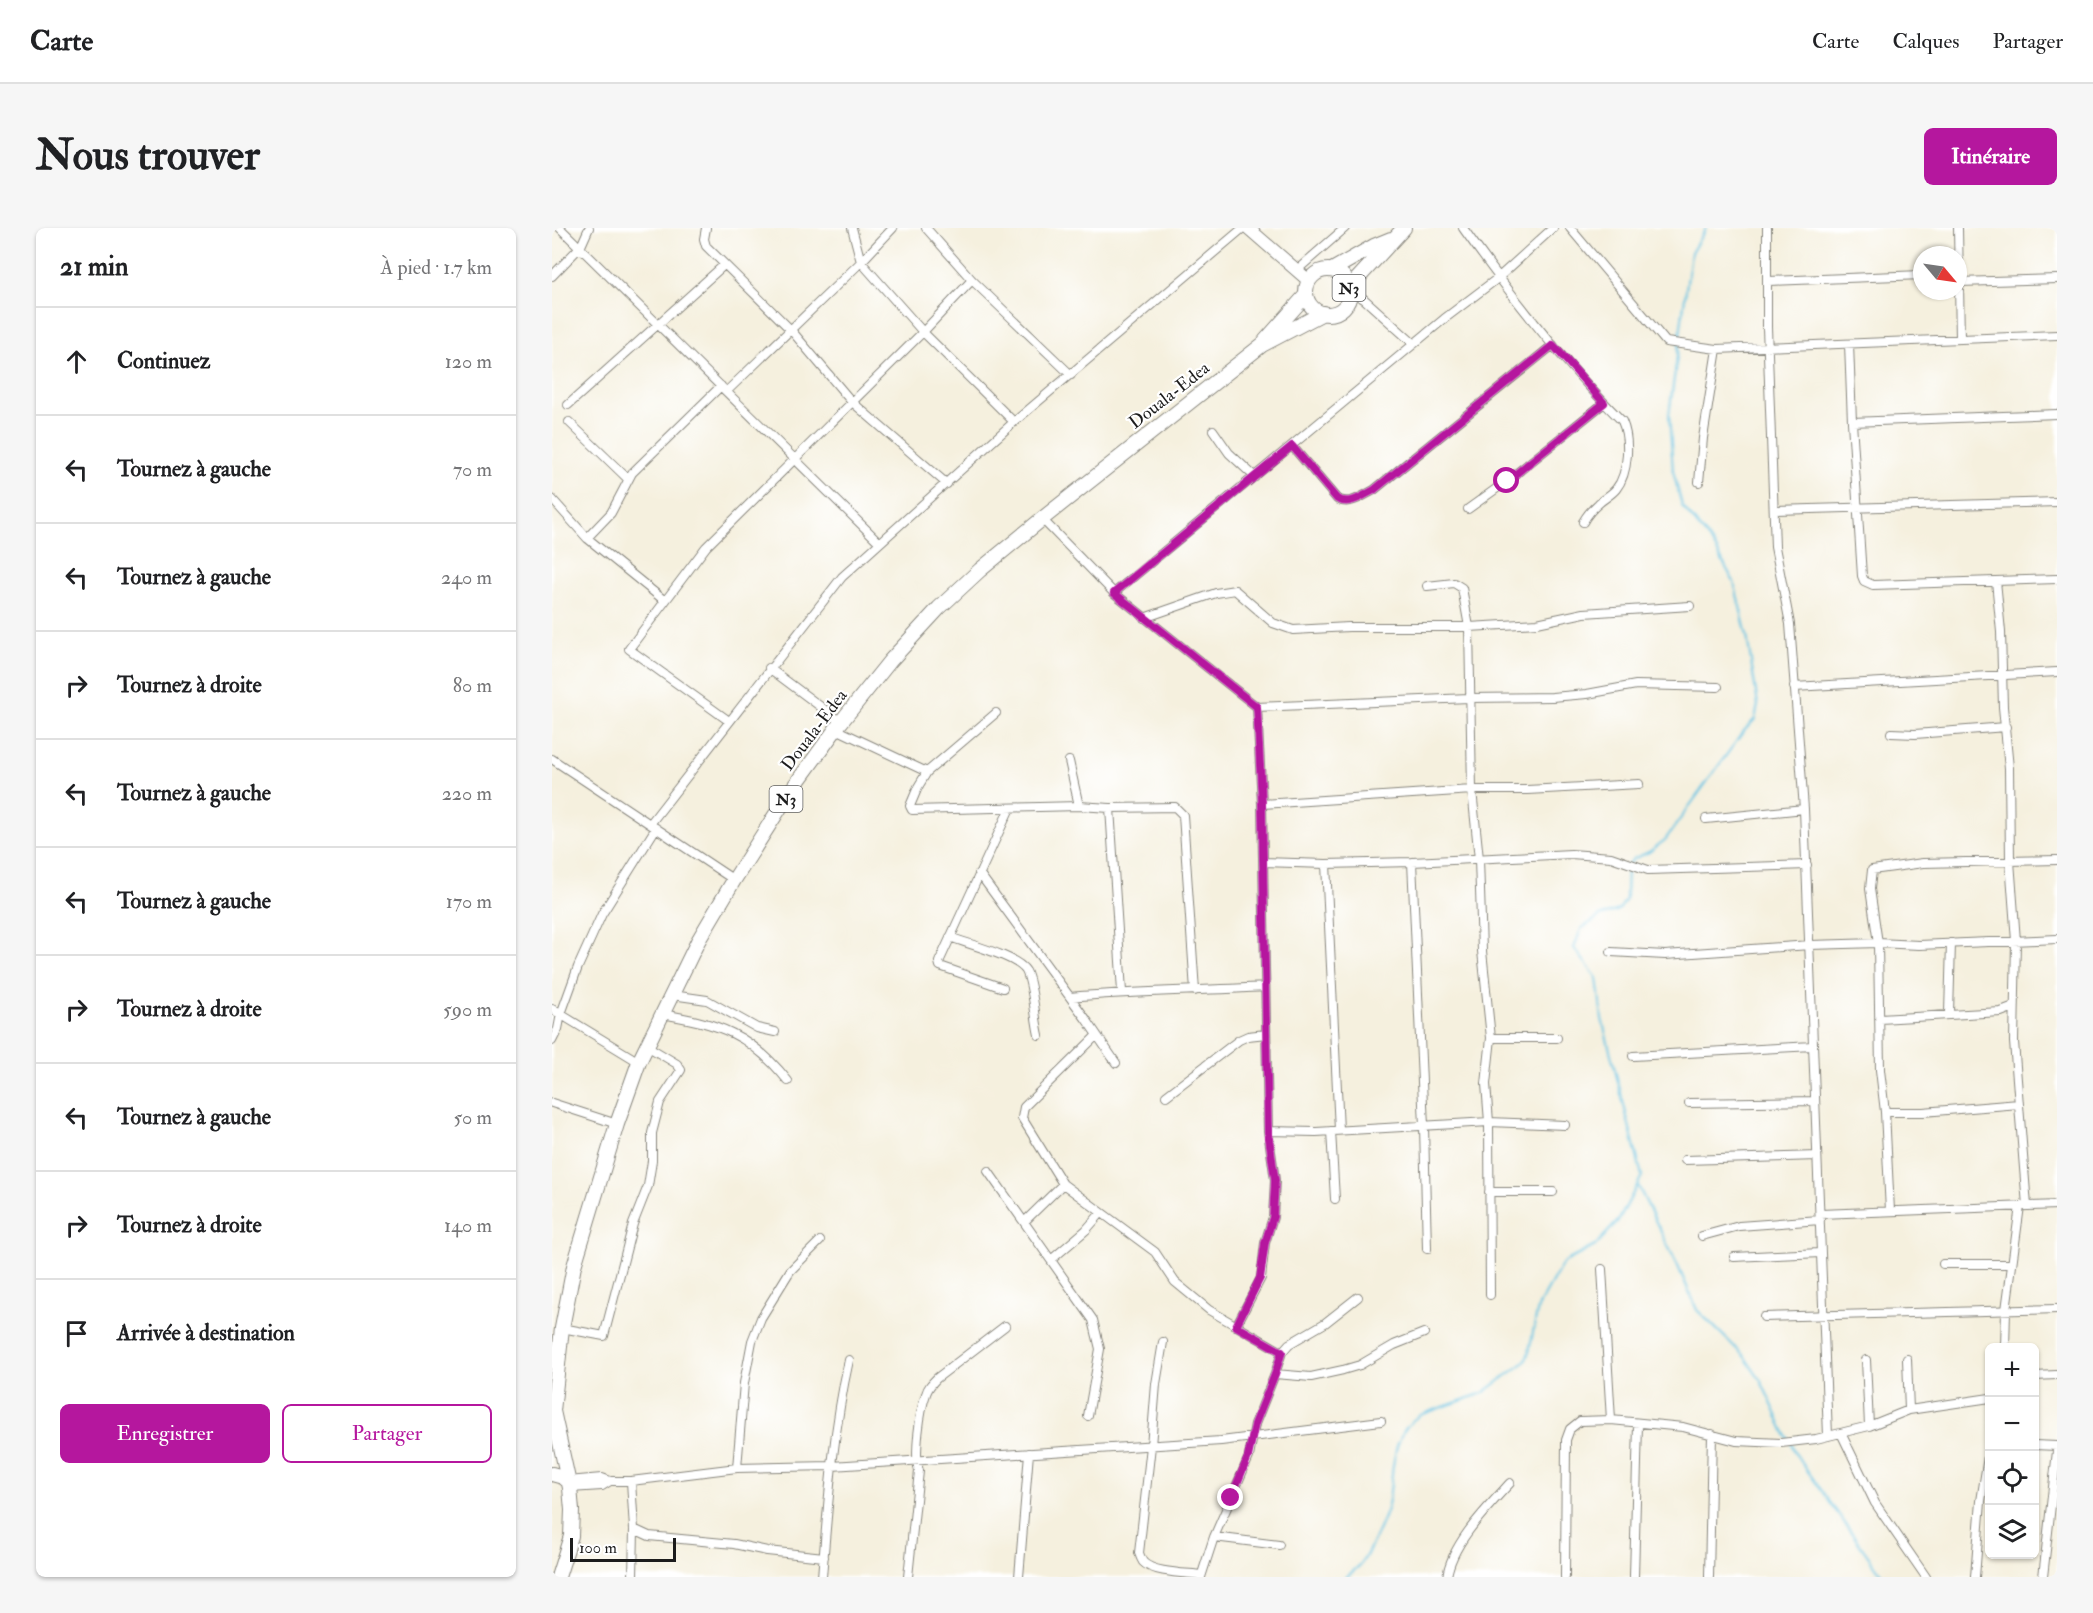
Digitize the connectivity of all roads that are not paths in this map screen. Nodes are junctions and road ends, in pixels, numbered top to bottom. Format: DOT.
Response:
graph roads {
  1 [pos="560,228"];
  2 [pos="589,228"];
  3 [pos="706,228"];
  4 [pos="852,228"];
  5 [pos="893,228"];
  6 [pos="926,228"];
  7 [pos="1243,228"];
  8 [pos="1248,228"];
  9 [pos="1345,228"];
  10 [pos="1463,228"];
  11 [pos="1553,228"];
  12 [pos="1570,228"];
  13 [pos="1767,228"];
  14 [pos="1958,228"];
  15 [pos="1398,233"];
  16 [pos="581,246"];
  17 [pos="1958,246"];
  18 [pos="861,262"];
  19 [pos="724,265"];
  20 [pos="1297,270"];
  21 [pos="1332,270"];
  22 [pos="1913,275"];
  23 [pos="552,276"];
  24 [pos="1967,276"];
  25 [pos="1498,278"];
  26 [pos="2057,279"];
  27 [pos="972,280"];
  28 [pos="1768,281"];
  29 [pos="1307,288"];
  30 [pos="1349,290"];
  31 [pos="1959,300"];
  32 [pos="1323,313"];
  33 [pos="658,324"];
  34 [pos="791,330"];
  35 [pos="923,332"];
  36 [pos="2057,335"];
  37 [pos="1960,339"];
  38 [pos="1414,344"];
  39 [pos="1849,344"];
  40 [pos="1262,345"];
  41 [pos="1553,345"];
  42 [pos="1768,348"];
  43 [pos="1717,349"];
  44 [pos="1071,375"];
  45 [pos="724,388"];
  46 [pos="851,401"];
  47 [pos="1604,403"];
  48 [pos="568,405"];
  49 [pos="2057,414"];
  50 [pos="569,422"];
  51 [pos="1014,422"];
  52 [pos="1852,422"];
  53 [pos="1213,429"];
  54 [pos="1292,446"];
  55 [pos="795,458"];
  56 [pos="1256,477"];
  57 [pos="628,479"];
  58 [pos="1699,482"];
  59 [pos="947,484"];
  60 [pos="552,500"];
  61 [pos="2057,502"];
  62 [pos="1857,508"];
  63 [pos="1468,509"];
  64 [pos="1775,510"];
  65 [pos="1042,519"];
  66 [pos="1583,522"];
  67 [pos="587,538"];
  68 [pos="879,542"];
  69 [pos="2057,579"];
  70 [pos="1996,581"];
  71 [pos="1427,586"];
  72 [pos="1114,593"];
  73 [pos="665,601"];
  74 [pos="1690,606"];
  75 [pos="1144,618"];
  76 [pos="1469,627"];
  77 [pos="769,668"];
  78 [pos="2057,672"];
  79 [pos="2003,674"];
  80 [pos="1718,687"];
  81 [pos="1794,687"];
  82 [pos="1469,698"];
  83 [pos="1257,707"];
  84 [pos="996,713"];
  85 [pos="729,721"];
  86 [pos="839,726"];
  87 [pos="2006,727"];
  88 [pos="1891,733"];
  89 [pos="553,761"];
  90 [pos="1070,761"];
  91 [pos="927,772"];
  92 [pos="1639,784"];
  93 [pos="1472,790"];
  94 [pos="1262,804"];
  95 [pos="1079,806"];
  96 [pos="1010,808"];
  97 [pos="1110,808"];
  98 [pos="1804,809"];
  99 [pos="1706,819"];
  100 [pos="653,826"];
  101 [pos="1479,859"];
  102 [pos="2057,860"];
  103 [pos="2010,861"];
  104 [pos="1263,862"];
  105 [pos="1412,862"];
  106 [pos="1326,864"];
  107 [pos="1807,865"];
  108 [pos="979,873"];
  109 [pos="734,880"];
  110 [pos="950,937"];
  111 [pos="2057,939"];
  112 [pos="2016,941"];
  113 [pos="1878,943"];
  114 [pos="1951,943"];
  115 [pos="1810,945"];
  116 [pos="1611,952"];
  117 [pos="1265,987"];
  118 [pos="1004,988"];
  119 [pos="1122,992"];
  120 [pos="1195,992"];
  121 [pos="672,995"];
  122 [pos="1070,997"];
  123 [pos="2014,1007"];
  124 [pos="552,1009"];
  125 [pos="1948,1013"];
  126 [pos="561,1014"];
  127 [pos="662,1014"];
  128 [pos="1880,1018"];
  129 [pos="775,1032"];
  130 [pos="1266,1034"];
  131 [pos="1039,1035"];
  132 [pos="1097,1035"];
  133 [pos="1491,1038"];
  134 [pos="1557,1038"];
  135 [pos="552,1041"];
  136 [pos="647,1046"];
  137 [pos="1813,1046"];
  138 [pos="1633,1056"];
  139 [pos="639,1062"];
  140 [pos="1116,1064"];
  141 [pos="788,1081"];
  142 [pos="1166,1096"];
  143 [pos="1815,1101"];
  144 [pos="552,1103"];
  145 [pos="1689,1103"];
  146 [pos="2019,1104"];
  147 [pos="1885,1112"];
  148 [pos="1489,1122"];
  149 [pos="617,1124"];
  150 [pos="1565,1125"];
  151 [pos="1424,1126"];
  152 [pos="1268,1131"];
  153 [pos="1335,1131"];
  154 [pos="1818,1156"];
  155 [pos="1685,1160"];
  156 [pos="988,1171"];
  157 [pos="1063,1184"];
  158 [pos="1489,1192"];
  159 [pos="1553,1192"];
  160 [pos="1335,1199"];
  161 [pos="2057,1205"];
  162 [pos="2024,1206"];
  163 [pos="1890,1211"];
  164 [pos="1101,1213"];
  165 [pos="1820,1217"];
  166 [pos="1024,1222"];
  167 [pos="1702,1236"];
  168 [pos="820,1241"];
  169 [pos="1427,1249"];
  170 [pos="1821,1253"];
  171 [pos="1734,1257"];
  172 [pos="1051,1260"];
  173 [pos="1943,1264"];
  174 [pos="2012,1264"];
  175 [pos="1602,1269"];
  176 [pos="1490,1295"];
  177 [pos="1358,1297"];
  178 [pos="2057,1309"];
  179 [pos="2006,1310"];
  180 [pos="1824,1316"];
  181 [pos="1764,1317"];
  182 [pos="1005,1326"];
  183 [pos="1236,1326"];
  184 [pos="562,1328"];
  185 [pos="1424,1333"];
  186 [pos="1163,1342"];
  187 [pos="2005,1343"];
  188 [pos="1282,1352"];
  189 [pos="1907,1359"];
  190 [pos="849,1360"];
  191 [pos="1866,1360"];
  192 [pos="1275,1374"];
  193 [pos="554,1376"];
  194 [pos="2039,1376"];
  195 [pos="2057,1376"];
  196 [pos="1985,1399"];
  197 [pos="1909,1410"];
  198 [pos="552,1412"];
  199 [pos="1088,1416"];
  200 [pos="1611,1420"];
  201 [pos="1381,1421"];
  202 [pos="1638,1424"];
  203 [pos="1869,1426"];
  204 [pos="1841,1433"];
  205 [pos="1712,1434"];
  206 [pos="1828,1436"];
  207 [pos="1252,1438"];
  208 [pos="2039,1445"];
  209 [pos="1151,1446"];
  210 [pos="2057,1446"];
  211 [pos="1988,1451"];
  212 [pos="2057,1451"];
  213 [pos="1029,1453"];
  214 [pos="916,1460"];
  215 [pos="832,1466"];
  216 [pos="737,1468"];
  217 [pos="552,1474"];
  218 [pos="631,1480"];
  219 [pos="1510,1483"];
  220 [pos="569,1485"];
  221 [pos="634,1529"];
  222 [pos="1214,1537"];
  223 [pos="1279,1545"];
  224 [pos="824,1557"];
  225 [pos="558,1569"];
  226 [pos="1201,1576"];
  227 [pos="633,1577"];
  228 [pos="822,1577"];
  229 [pos="908,1577"];
  230 [pos="1019,1577"];
  231 [pos="1447,1577"];
  232 [pos="1565,1577"];
  233 [pos="1634,1577"];
  234 [pos="1709,1577"];
  235 [pos="1926,1577"];
  236 [pos="1975,1577"];
  237 [pos="2043,1577"];
  1 -- 16 [label="street"];
  2 -- 16 [label="street"];
  3 -- 19 [label="street"];
  4 -- 18 [label="street"];
  5 -- 18 [label="street"];
  6 -- 27 [label="street"];
  7 -- 44 [label="street"];
  8 -- 20 [label="main road"];
  9 -- 20 [label="street"];
  10 -- 25 [label="street"];
  11 -- 25 [label="street"];
  12 -- 43 [label="street"];
  13 -- 28 [label="street"];
  14 -- 17 [label="street"];
  15 -- 21 [label="highway, N3"];
  15 -- 30 [label="highway, N3"];
  16 -- 23 [label="street"];
  16 -- 33 [label="street"];
  18 -- 34 [label="street"];
  18 -- 35 [label="street"];
  19 -- 33 [label="street"];
  19 -- 34 [label="street"];
  20 -- 29 [label="main road"];
  21 -- 29 [label="highway, N3"];
  21 -- 30 [label="highway, N3"];
  22 -- 28 [label="street"];
  24 -- 26 [label="street"];
  25 -- 38 [label="street"];
  25 -- 41 [label="street"];
  27 -- 35 [label="street"];
  27 -- 44 [label="street"];
  28 -- 42 [label="street"];
  29 -- 32 [label="highway, N3"];
  29 -- 40 [label="highway, Douala-Edea / N3"];
  30 -- 32 [label="highway, N3"];
  30 -- 38 [label="street"];
  31 -- 37 [label="street"];
  32 -- 40 [label="highway, Douala-Edea / N3"];
  33 -- 45 [label="street"];
  33 -- 48 [label="street"];
  34 -- 45 [label="street"];
  34 -- 46 [label="street"];
  35 -- 46 [label="street"];
  35 -- 51 [label="street"];
  36 -- 37 [label="street"];
  37 -- 39 [label="street"];
  38 -- 54 [label="street"];
  39 -- 42 [label="street"];
  39 -- 52 [label="street"];
  40 -- 65 [label="highway, Douala-Edea / N3"];
  41 -- 47 [label="street"];
  41 -- 54 [label="street"];
  42 -- 43 [label="street"];
  42 -- 64 [label="street"];
  43 -- 58 [label="street"];
  44 -- 51 [label="street"];
  45 -- 55 [label="street"];
  45 -- 57 [label="street"];
  46 -- 55 [label="street"];
  46 -- 59 [label="street"];
  47 -- 63 [label="street"];
  47 -- 66 [label="street"];
  49 -- 52 [label="street"];
  50 -- 57 [label="street"];
  51 -- 59 [label="street"];
  52 -- 62 [label="street"];
  53 -- 56 [label="street"];
  54 -- 56 [label="street"];
  55 -- 68 [label="street"];
  55 -- 73 [label="street"];
  56 -- 72 [label="street"];
  57 -- 67 [label="street"];
  59 -- 68 [label="street"];
  60 -- 67 [label="street"];
  61 -- 62 [label="street"];
  62 -- 64 [label="street"];
  62 -- 70 [label="street"];
  64 -- 81 [label="street"];
  65 -- 72 [label="street"];
  65 -- 86 [label="highway, Douala-Edea / N3"];
  67 -- 73 [label="street"];
  68 -- 77 [label="street"];
  69 -- 70 [label="street"];
  70 -- 79 [label="street"];
  71 -- 76 [label="street"];
  72 -- 75 [label="street"];
  73 -- 85 [label="street"];
  74 -- 76 [label="street"];
  75 -- 76 [label="street"];
  75 -- 83 [label="street"];
  76 -- 82 [label="street"];
  77 -- 85 [label="street"];
  77 -- 86 [label="street"];
  78 -- 79 [label="street"];
  79 -- 81 [label="street"];
  79 -- 87 [label="street"];
  80 -- 82 [label="street"];
  81 -- 98 [label="street"];
  82 -- 83 [label="street"];
  82 -- 93 [label="street"];
  83 -- 94 [label="street"];
  84 -- 91 [label="street"];
  85 -- 100 [label="street"];
  86 -- 91 [label="street"];
  86 -- 109 [label="highway, Douala-Edea / N3"];
  87 -- 88 [label="street"];
  87 -- 103 [label="street"];
  89 -- 100 [label="street"];
  90 -- 95 [label="street"];
  91 -- 96 [label="street"];
  92 -- 93 [label="street"];
  93 -- 94 [label="street"];
  93 -- 101 [label="street"];
  94 -- 104 [label="street"];
  95 -- 96 [label="street"];
  95 -- 97 [label="street"];
  96 -- 108 [label="street"];
  97 -- 119 [label="street"];
  97 -- 120 [label="street"];
  98 -- 99 [label="street"];
  98 -- 107 [label="street"];
  100 -- 109 [label="street"];
  100 -- 126 [label="street"];
  101 -- 105 [label="street"];
  101 -- 107 [label="street"];
  101 -- 133 [label="street"];
  102 -- 103 [label="street"];
  103 -- 112 [label="street"];
  103 -- 113 [label="street"];
  104 -- 106 [label="street"];
  104 -- 117 [label="street"];
  105 -- 106 [label="street"];
  105 -- 151 [label="street"];
  106 -- 153 [label="street"];
  107 -- 115 [label="street"];
  108 -- 110 [label="street"];
  108 -- 122 [label="street"];
  109 -- 121 [label="highway, Douala-Edea / N3"];
  110 -- 118 [label="street"];
  110 -- 131 [label="street"];
  111 -- 112 [label="street"];
  112 -- 114 [label="street"];
  112 -- 123 [label="street"];
  113 -- 114 [label="street"];
  113 -- 115 [label="street"];
  113 -- 128 [label="street"];
  114 -- 125 [label="street"];
  115 -- 116 [label="street"];
  115 -- 137 [label="street"];
  117 -- 120 [label="street"];
  117 -- 130 [label="street"];
  119 -- 120 [label="street"];
  119 -- 122 [label="street"];
  121 -- 127 [label="highway, Douala-Edea / N3"];
  121 -- 129 [label="street"];
  122 -- 132 [label="street"];
  123 -- 125 [label="street"];
  123 -- 146 [label="street"];
  124 -- 126 [label="street"];
  125 -- 128 [label="street"];
  126 -- 135 [label="street"];
  126 -- 139 [label="street"];
  127 -- 136 [label="highway, Douala-Edea / N3"];
  127 -- 141 [label="street"];
  128 -- 147 [label="street"];
  130 -- 142 [label="street"];
  130 -- 152 [label="street"];
  132 -- 140 [label="street"];
  132 -- 157 [label="street"];
  133 -- 134 [label="street"];
  133 -- 148 [label="street"];
  136 -- 139 [label="highway, Douala-Edea / N3"];
  136 -- 184 [label="street"];
  137 -- 138 [label="street"];
  137 -- 143 [label="street"];
  139 -- 149 [label="highway, Douala-Edea / N3"];
  143 -- 145 [label="street"];
  143 -- 154 [label="street"];
  144 -- 149 [label="street"];
  146 -- 147 [label="street"];
  146 -- 162 [label="street"];
  147 -- 163 [label="street"];
  148 -- 150 [label="street"];
  148 -- 151 [label="street"];
  148 -- 158 [label="street"];
  149 -- 184 [label="highway, Douala-Edea / N3"];
  151 -- 153 [label="street"];
  151 -- 169 [label="street"];
  152 -- 153 [label="street"];
  152 -- 183 [label="street"];
  153 -- 160 [label="street"];
  154 -- 155 [label="street"];
  154 -- 165 [label="street"];
  156 -- 166 [label="street"];
  157 -- 164 [label="street"];
  157 -- 166 [label="street"];
  158 -- 159 [label="street"];
  158 -- 176 [label="street"];
  161 -- 162 [label="street"];
  162 -- 163 [label="street"];
  162 -- 174 [label="street"];
  163 -- 165 [label="street"];
  164 -- 172 [label="street"];
  164 -- 183 [label="street"];
  165 -- 167 [label="street"];
  165 -- 170 [label="street"];
  166 -- 172 [label="street"];
  168 -- 216 [label="street"];
  170 -- 171 [label="street"];
  170 -- 180 [label="street"];
  172 -- 199 [label="street"];
  173 -- 174 [label="street"];
  174 -- 179 [label="street"];
  175 -- 200 [label="street"];
  177 -- 188 [label="street"];
  178 -- 179 [label="street"];
  179 -- 180 [label="street"];
  179 -- 187 [label="street"];
  180 -- 181 [label="street"];
  180 -- 206 [label="street"];
  182 -- 214 [label="street"];
  183 -- 188 [label="street"];
  184 -- 193 [label="highway, Douala-Edea / N3"];
  185 -- 192 [label="street"];
  186 -- 209 [label="street"];
  188 -- 192 [label="street"];
  189 -- 197 [label="street"];
  190 -- 215 [label="street"];
  191 -- 203 [label="street"];
  192 -- 207 [label="street"];
  193 -- 198 [label="highway, Douala-Edea / N3"];
  194 -- 195 [label="street"];
  196 -- 197 [label="street"];
  197 -- 203 [label="street"];
  198 -- 220 [label="highway, Douala-Edea / N3"];
  200 -- 202 [label="street"];
  200 -- 232 [label="street"];
  201 -- 207 [label="street"];
  202 -- 205 [label="street"];
  202 -- 233 [label="street"];
  203 -- 204 [label="street"];
  204 -- 206 [label="street"];
  204 -- 235 [label="street"];
  205 -- 206 [label="street"];
  205 -- 234 [label="street"];
  207 -- 209 [label="street"];
  207 -- 222 [label="street"];
  208 -- 210 [label="street"];
  209 -- 213 [label="street"];
  209 -- 226 [label="street"];
  211 -- 236 [label="street"];
  212 -- 237 [label="street"];
  213 -- 214 [label="street"];
  213 -- 230 [label="street"];
  214 -- 215 [label="street"];
  214 -- 229 [label="street"];
  215 -- 216 [label="street"];
  215 -- 224 [label="street"];
  216 -- 218 [label="street"];
  217 -- 220 [label="highway"];
  218 -- 220 [label="street"];
  218 -- 221 [label="street"];
  219 -- 231 [label="street"];
  220 -- 225 [label="highway, Douala-Edea / N3"];
  221 -- 224 [label="street"];
  221 -- 227 [label="street"];
  222 -- 223 [label="street"];
  222 -- 226 [label="street"];
  224 -- 228 [label="street"];
}
